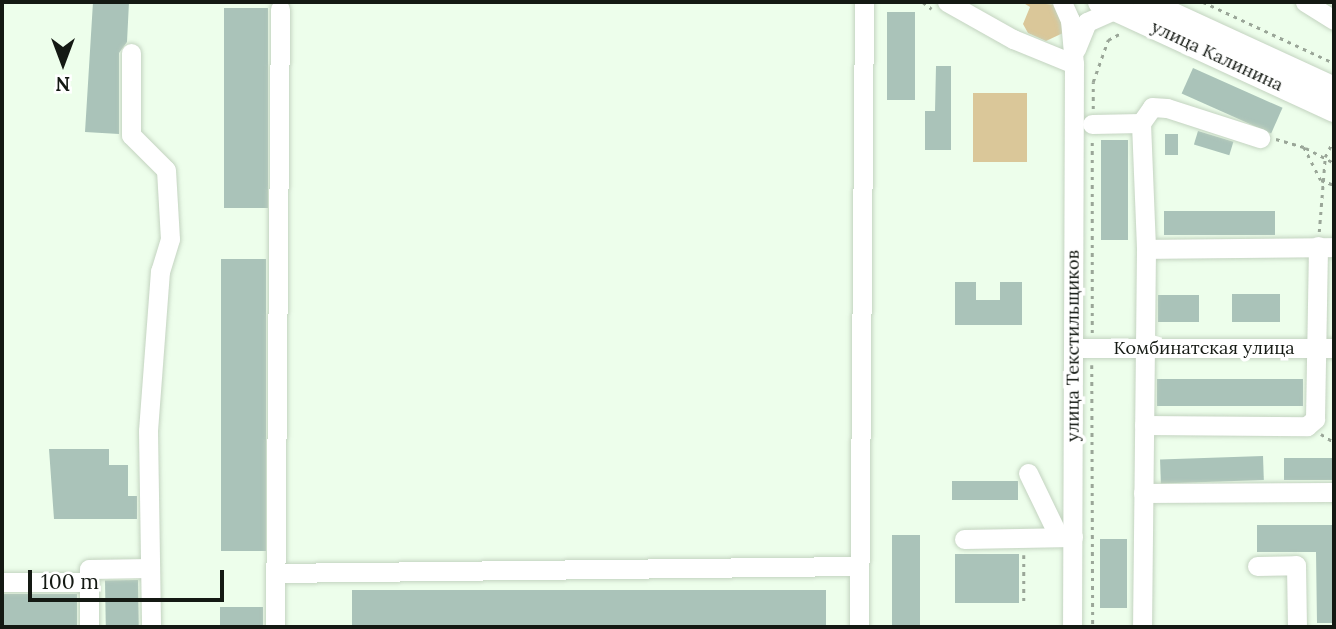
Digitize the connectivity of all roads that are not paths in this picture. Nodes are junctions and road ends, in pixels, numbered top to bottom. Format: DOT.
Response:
graph roads {
  1 [pos="864,2"];
  2 [pos="947,2"];
  3 [pos="1062,2"];
  4 [pos="1144,2"];
  5 [pos="1304,2"];
  6 [pos="1108,6"];
  7 [pos="280,9"];
  8 [pos="1334,20"];
  9 [pos="131,53"];
  10 [pos="1074,64"];
  11 [pos="1334,89"];
  12 [pos="1334,110"];
  13 [pos="1141,123"];
  14 [pos="1092,124"];
  15 [pos="1260,138"];
  16 [pos="1326,246"];
  17 [pos="1146,249"];
  18 [pos="1083,348"];
  19 [pos="1145,348"];
  20 [pos="1325,348"];
  21 [pos="1144,425"];
  22 [pos="1028,473"];
  23 [pos="1334,492"];
  24 [pos="1143,493"];
  25 [pos="1066,537"];
  26 [pos="964,539"];
  27 [pos="859,566"];
  28 [pos="1257,566"];
  29 [pos="150,568"];
  30 [pos="275,573"];
  31 [pos="2,582"];
  32 [pos="89,582"];
  33 [pos="89,627"];
  34 [pos="151,627"];
  35 [pos="275,627"];
  36 [pos="859,627"];
  37 [pos="1072,627"];
  38 [pos="1142,627"];
  39 [pos="1297,627"];
  1 -- 27 [label="street"];
  2 -- 10 [label="street"];
  3 -- 10 [label="street, улица Текстильщиков"];
  4 -- 11 [label="main road, улица Калинина"];
  5 -- 8 [label="street"];
  6 -- 10 [label="street, улица Текстильщиков"];
  6 -- 12 [label="main road, улица Калинина"];
  7 -- 30 [label="street"];
  9 -- 29 [label="street"];
  10 -- 18 [label="street, улица Текстильщиков"];
  13 -- 14 [label="street"];
  13 -- 15 [label="street"];
  13 -- 17 [label="street"];
  16 -- 17 [label="street"];
  16 -- 20 [label="street"];
  17 -- 19 [label="street"];
  18 -- 19 [label="street, Комбинатская улица"];
  18 -- 25 [label="street, улица Текстильщиков"];
  19 -- 20 [label="street, Комбинатская улица"];
  19 -- 21 [label="street"];
  20 -- 21 [label="street"];
  21 -- 24 [label="street"];
  22 -- 25 [label="street"];
  23 -- 24 [label="street"];
  24 -- 38 [label="street"];
  25 -- 26 [label="street"];
  25 -- 37 [label="street, улица Текстильщиков"];
  27 -- 30 [label="street"];
  27 -- 36 [label="street"];
  28 -- 39 [label="street"];
  29 -- 32 [label="street"];
  29 -- 34 [label="street"];
  30 -- 35 [label="street"];
  31 -- 32 [label="street"];
  32 -- 33 [label="street"];
}
